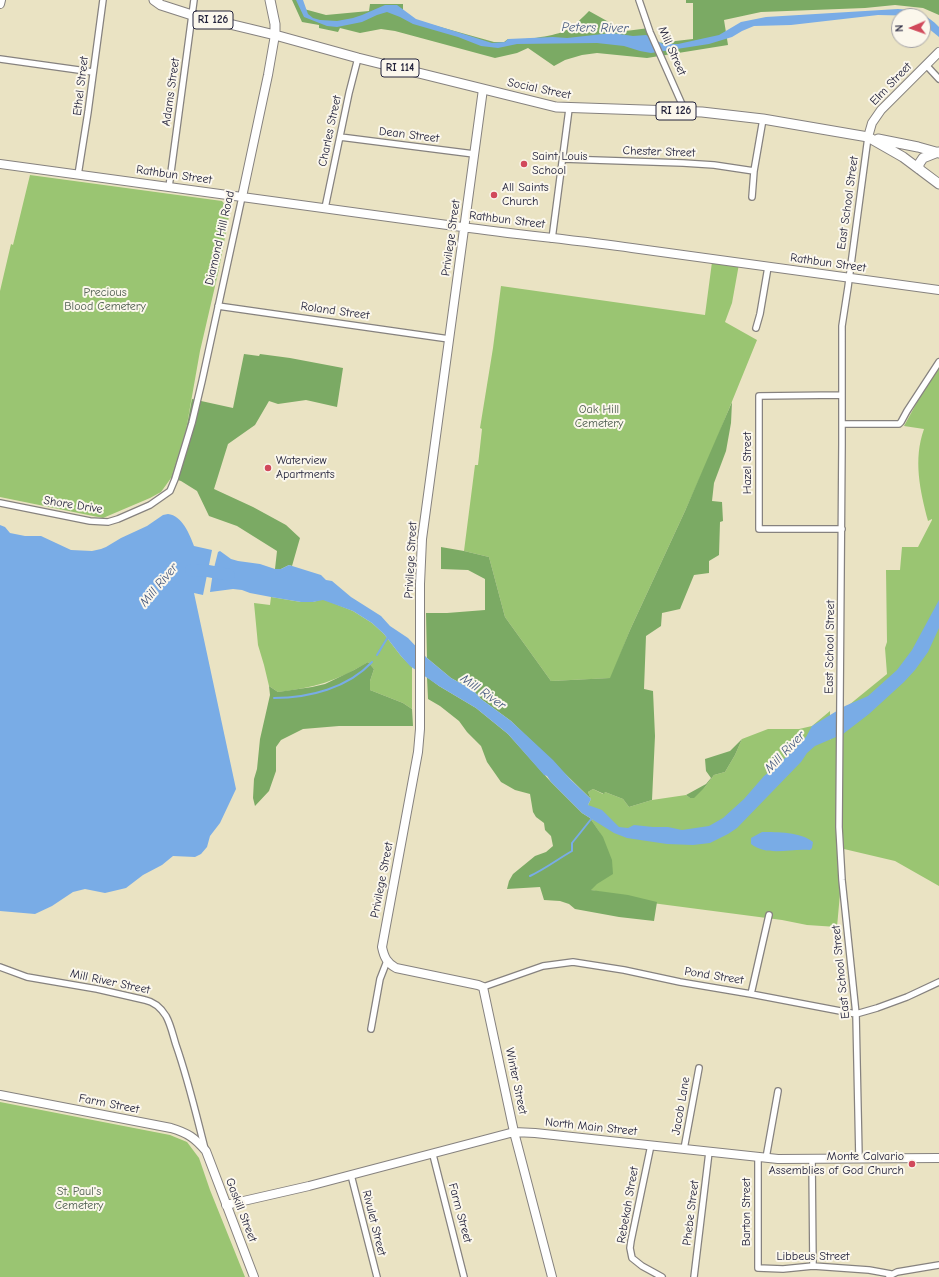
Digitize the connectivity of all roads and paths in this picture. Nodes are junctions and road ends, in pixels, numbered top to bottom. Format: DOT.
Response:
graph roads {
  1 [pos="1,0"];
  2 [pos="103,0"];
  3 [pos="154,0"];
  4 [pos="194,0"];
  5 [pos="270,0"];
  6 [pos="639,0"];
  7 [pos="0,4"];
  8 [pos="192,15"];
  9 [pos="275,35"];
  10 [pos="939,52"];
  11 [pos="358,58"];
  12 [pos="0,59"];
  13 [pos="926,65"];
  14 [pos="93,72"];
  15 [pos="939,79"];
  16 [pos="483,89"];
  17 [pos="569,109"];
  18 [pos="685,111"];
  19 [pos="763,119"];
  20 [pos="340,137"];
  21 [pos="868,137"];
  22 [pos="938,153"];
  23 [pos="474,154"];
  24 [pos="563,159"];
  25 [pos="0,164"];
  26 [pos="919,169"];
  27 [pos="754,171"];
  28 [pos="78,175"];
  29 [pos="939,184"];
  30 [pos="169,187"];
  31 [pos="752,197"];
  32 [pos="242,198"];
  33 [pos="325,208"];
  34 [pos="464,227"];
  35 [pos="552,239"];
  36 [pos="768,267"];
  37 [pos="849,278"];
  38 [pos="939,290"];
  39 [pos="218,306"];
  40 [pos="756,328"];
  41 [pos="449,339"];
  42 [pos="939,362"];
  43 [pos="841,395"];
  44 [pos="842,424"];
  45 [pos="176,479"];
  46 [pos="0,503"];
  47 [pos="842,529"];
  48 [pos="769,915"];
  49 [pos="387,961"];
  50 [pos="0,967"];
  51 [pos="939,982"];
  52 [pos="482,987"];
  53 [pos="751,994"];
  54 [pos="856,1014"];
  55 [pos="371,1029"];
  56 [pos="699,1068"];
  57 [pos="778,1092"];
  58 [pos="0,1095"];
  59 [pos="514,1132"];
  60 [pos="651,1145"];
  61 [pos="684,1149"];
  62 [pos="206,1151"];
  63 [pos="709,1152"];
  64 [pos="433,1155"];
  65 [pos="762,1157"];
  66 [pos="812,1158"];
  67 [pos="859,1158"];
  68 [pos="939,1158"];
  69 [pos="351,1175"];
  70 [pos="226,1205"];
  71 [pos="939,1264"];
  72 [pos="813,1266"];
  73 [pos="758,1268"];
  74 [pos="889,1276"];
  75 [pos="254,1277"];
  76 [pos="377,1277"];
  77 [pos="464,1277"];
  78 [pos="552,1277"];
  79 [pos="662,1277"];
  80 [pos="694,1277"];
  1 -- 7 [label="main road"];
  2 -- 14 [label="street, Ethel Street"];
  3 -- 8 [label="main road, Social Street / RI 126"];
  4 -- 8 [label="street, Adams Street"];
  5 -- 9 [label="main road, Diamond Hill Road"];
  6 -- 18 [label="street, Mill Street"];
  8 -- 9 [label="main road, Social Street / RI 126"];
  8 -- 30 [label="street, Adams Street"];
  9 -- 11 [label="main road, Social Street / RI 114"];
  9 -- 32 [label="main road, Diamond Hill Road"];
  10 -- 13 [label="main road, Elm Street"];
  11 -- 16 [label="main road, Social Street / RI 114"];
  11 -- 20 [label="street, Charles Street"];
  12 -- 14 [label="street"];
  13 -- 15 [label="street"];
  13 -- 21 [label="main road, Elm Street"];
  14 -- 28 [label="street, Ethel Street"];
  16 -- 17 [label="main road, Social Street / RI 126"];
  16 -- 23 [label="main road, Privilege Street"];
  17 -- 18 [label="main road, Social Street / RI 126"];
  17 -- 24 [label="street"];
  18 -- 19 [label="main road, Social Street / RI 126"];
  19 -- 21 [label="main road, Social Street / RI 126"];
  19 -- 27 [label="street"];
  20 -- 23 [label="street, Dean Street"];
  20 -- 33 [label="street, Charles Street"];
  21 -- 22 [label="main road, RI 126"];
  21 -- 26 [label="main road, Social Street / RI 126"];
  21 -- 37 [label="street, East School Street"];
  22 -- 26 [label="main road"];
  23 -- 34 [label="main road, Privilege Street"];
  24 -- 27 [label="street, Chester Street"];
  24 -- 35 [label="street"];
  25 -- 28 [label="main road, Rathbun Street"];
  26 -- 29 [label="main road, Social Street / RI 126"];
  27 -- 31 [label="street"];
  28 -- 30 [label="main road, Rathbun Street"];
  30 -- 32 [label="main road, Rathbun Street"];
  32 -- 33 [label="main road, Rathbun Street"];
  32 -- 39 [label="street, Diamond Hill Road"];
  33 -- 34 [label="main road, Rathbun Street"];
  34 -- 35 [label="main road, Rathbun Street"];
  34 -- 41 [label="main road, Privilege Street"];
  35 -- 36 [label="main road, Rathbun Street"];
  36 -- 37 [label="main road, Rathbun Street"];
  36 -- 40 [label="street"];
  37 -- 38 [label="main road, Rathbun Street"];
  37 -- 43 [label="street, East School Street"];
  39 -- 41 [label="street, Roland Street"];
  39 -- 45 [label="street, Diamond Hill Road"];
  41 -- 49 [label="main road, Privilege Street"];
  42 -- 44 [label="street"];
  43 -- 44 [label="street, East School Street"];
  43 -- 47 [label="street, Hazel Street"];
  44 -- 47 [label="street, East School Street"];
  45 -- 46 [label="street, Shore Drive"];
  47 -- 54 [label="street, East School Street"];
  48 -- 53 [label="street"];
  49 -- 52 [label="main road"];
  49 -- 55 [label="street"];
  50 -- 62 [label="street, Mill River Street"];
  51 -- 54 [label="street, Pond Street"];
  52 -- 53 [label="street, Pond Street"];
  52 -- 59 [label="main road, Winter Street"];
  53 -- 54 [label="street, Pond Street"];
  54 -- 67 [label="street, East School Street"];
  56 -- 61 [label="street, Jacob Lane"];
  57 -- 65 [label="street, Barton Street"];
  58 -- 62 [label="main road, Farm Street"];
  59 -- 60 [label="main road, North Main Street"];
  59 -- 64 [label="main road, North Main Street"];
  59 -- 78 [label="main road, Winter Street"];
  60 -- 61 [label="main road, North Main Street"];
  60 -- 79 [label="street, Rebekah Street"];
  61 -- 63 [label="main road, North Main Street"];
  62 -- 70 [label="main road, Gaskill Street"];
  63 -- 65 [label="main road, North Main Street"];
  63 -- 80 [label="street, Phebe Street"];
  64 -- 69 [label="main road, North Main Street"];
  64 -- 77 [label="street, Farm Street"];
  65 -- 66 [label="main road, North Main Street"];
  65 -- 73 [label="street, Barton Street"];
  66 -- 67 [label="main road, North Main Street"];
  66 -- 72 [label="street"];
  67 -- 68 [label="main road, North Main Street"];
  69 -- 70 [label="main road, North Main Street"];
  69 -- 76 [label="street, Rivulet Street"];
  70 -- 75 [label="main road, Gaskill Street"];
  71 -- 74 [label="street"];
  72 -- 73 [label="street, Libbeus Street"];
  72 -- 74 [label="street, Libbeus Street"];
}
